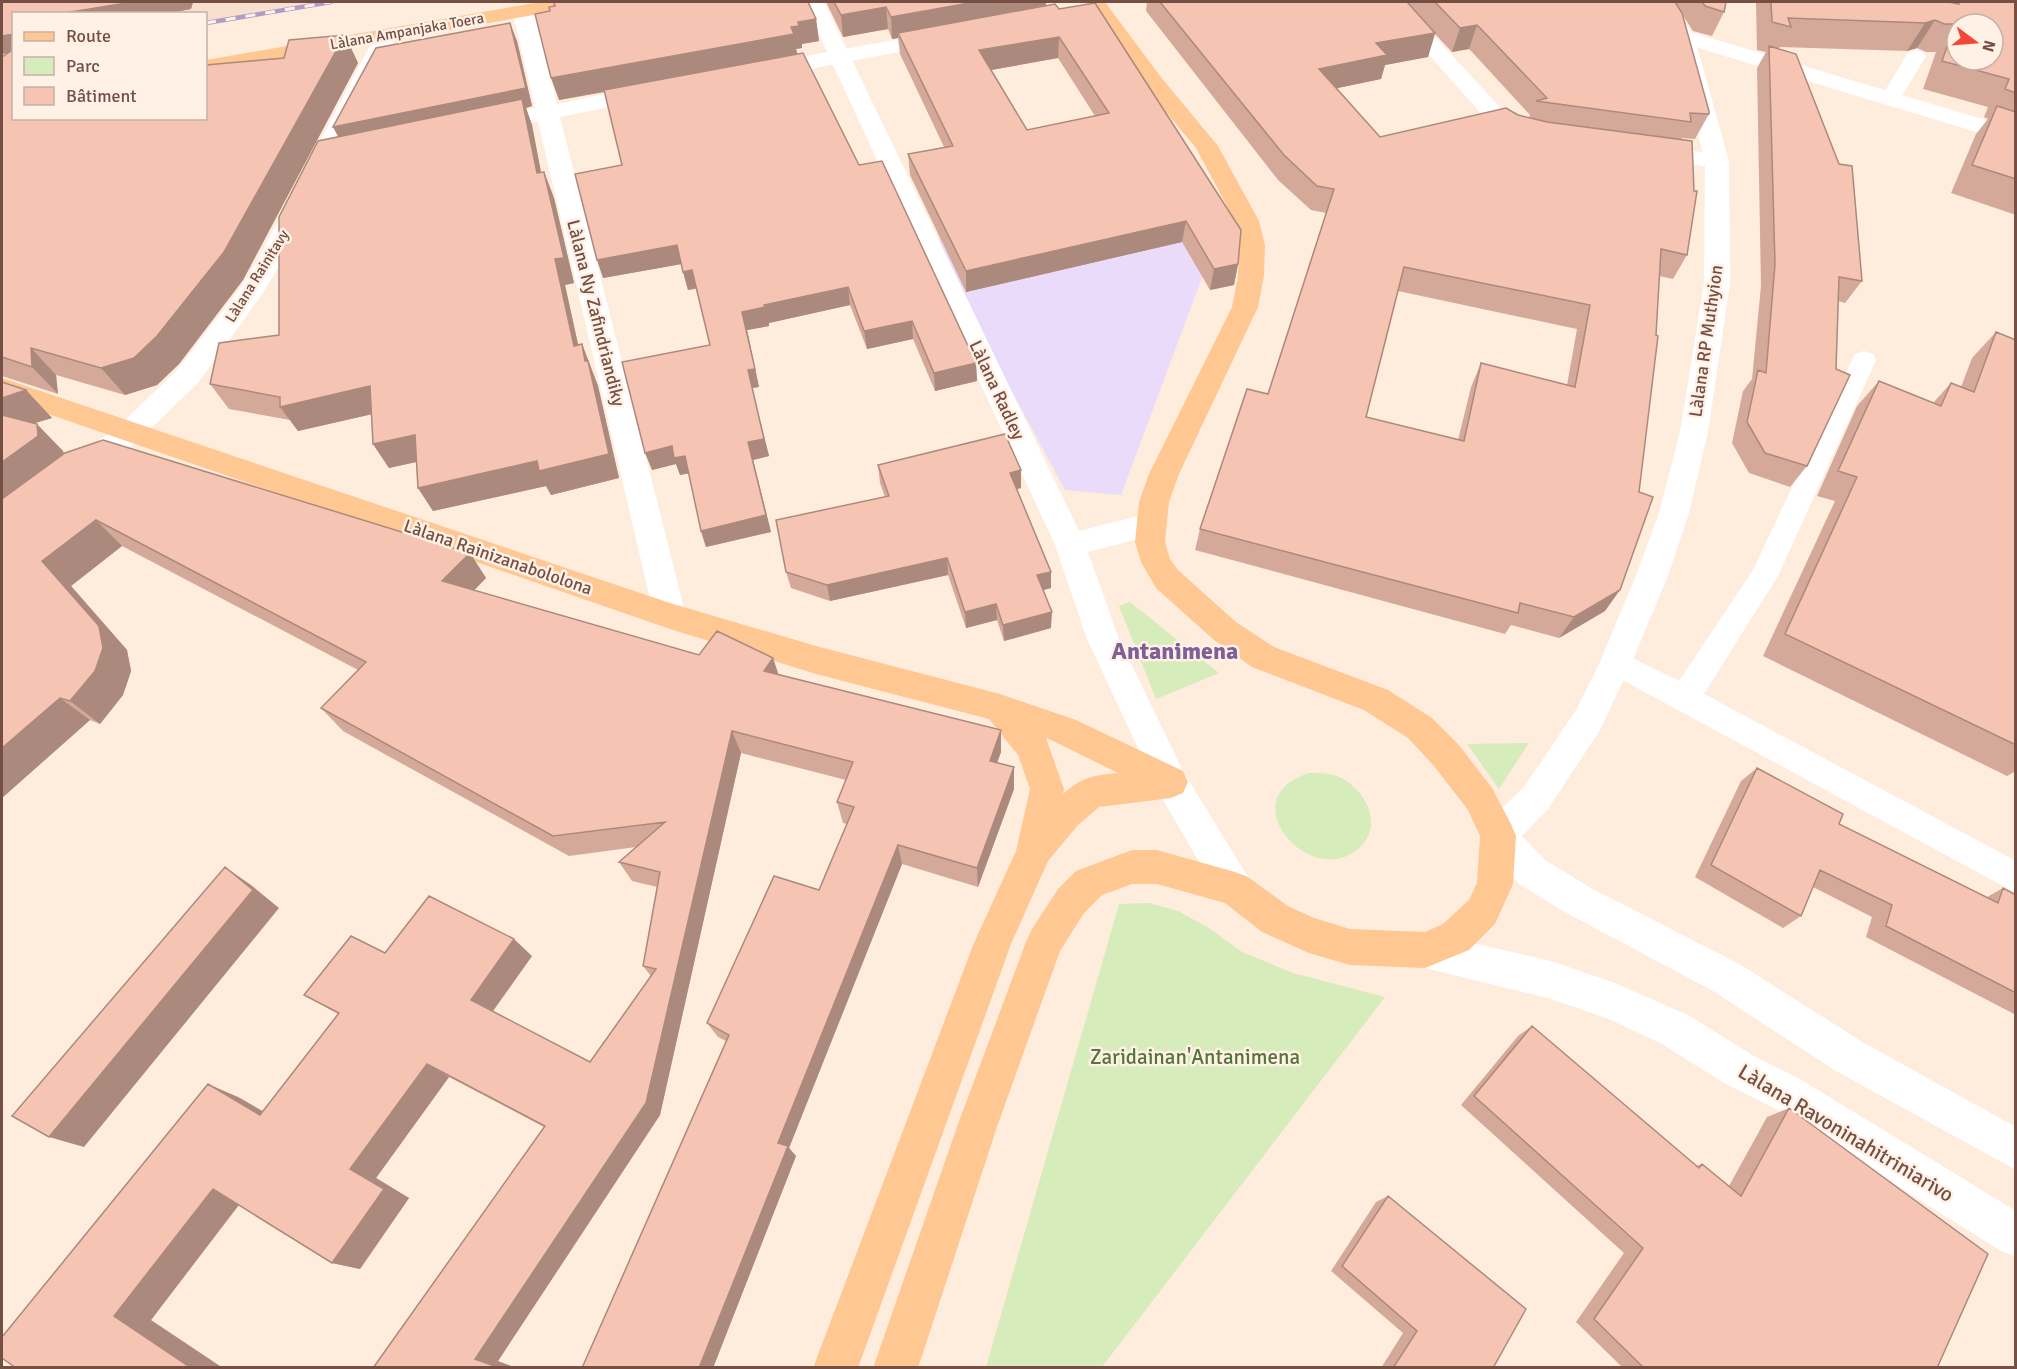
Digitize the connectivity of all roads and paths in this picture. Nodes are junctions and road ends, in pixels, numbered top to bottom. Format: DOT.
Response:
graph roads {
  1 [pos="573,2"];
  2 [pos="814,2"];
  3 [pos="1392,2"];
  4 [pos="1662,2"];
  5 [pos="1091,8"];
  6 [pos="523,10"];
  7 [pos="964,33"];
  8 [pos="386,36"];
  9 [pos="1683,36"];
  10 [pos="840,56"];
  11 [pos="1916,56"];
  12 [pos="207,67"];
  13 [pos="746,74"];
  14 [pos="676,87"];
  15 [pos="1890,99"];
  16 [pos="547,112"];
  17 [pos="468,129"];
  18 [pos="2016,137"];
  19 [pos="1549,139"];
  20 [pos="1628,149"];
  21 [pos="1717,161"];
  22 [pos="1864,360"];
  23 [pos="2,388"];
  24 [pos="130,432"];
  25 [pos="57,486"];
  26 [pos="1150,525"];
  27 [pos="1070,545"];
  28 [pos="670,616"];
  29 [pos="1612,669"];
  30 [pos="1684,699"];
  31 [pos="1000,708"];
  32 [pos="1171,782"];
  33 [pos="1498,836"];
  34 [pos="1034,850"];
  35 [pos="2016,878"];
  36 [pos="1235,889"];
  37 [pos="1425,950"];
  38 [pos="2016,1150"];
  39 [pos="2016,1236"];
  40 [pos="835,1368"];
  41 [pos="895,1368"];
  1 -- 6 [label="main road, Làlana Ampanjaka Toera"];
  2 -- 10 [label="street, Làlana Radley"];
  3 -- 19 [label="street"];
  4 -- 9 [label="street, Làlana RP Muthyion"];
  5 -- 26 [label="main road"];
  6 -- 8 [label="main road, Làlana Ampanjaka Toera"];
  6 -- 16 [label="street, Làlana Ny Zafindriandiky"];
  7 -- 10 [label="street"];
  8 -- 12 [label="main road, Làlana Ampanjaka Toera"];
  8 -- 24 [label="street, Làlana Rainitavy"];
  9 -- 15 [label="street"];
  9 -- 21 [label="street, Làlana RP Muthyion"];
  10 -- 13 [label="street"];
  10 -- 27 [label="street, Làlana Radley"];
  11 -- 15 [label="lane"];
  14 -- 16 [label="street"];
  15 -- 18 [label="street"];
  16 -- 17 [label="street"];
  16 -- 28 [label="street, Làlana Ny Zafindriandiky"];
  20 -- 21 [label="street"];
  21 -- 29 [label="street, Làlana RP Muthyion"];
  22 -- 30 [label="lane"];
  23 -- 24 [label="main road, Làlana Rainizanabololona"];
  24 -- 25 [label="street, Làlana Rainitavy"];
  24 -- 28 [label="main road, Làlana Rainizanabololona"];
  26 -- 27 [label="street"];
  26 -- 33 [label="main road"];
  27 -- 32 [label="street, Làlana Radley"];
  28 -- 31 [label="main road, Làlana Rainizanabololona"];
  29 -- 30 [label="lane"];
  29 -- 33 [label="street, Làlana RP Muthyion"];
  30 -- 35 [label="lane"];
  31 -- 32 [label="main road, Làlana Rainizanabololona"];
  31 -- 34 [label="main road"];
  32 -- 34 [label="main road"];
  32 -- 36 [label="street, Làlana Radley"];
  33 -- 37 [label="main road"];
  33 -- 38 [label="street"];
  34 -- 40 [label="main road"];
  36 -- 37 [label="main road"];
  36 -- 41 [label="main road"];
  37 -- 39 [label="street, Làlana Ravoninahitriniarivo"];
}
